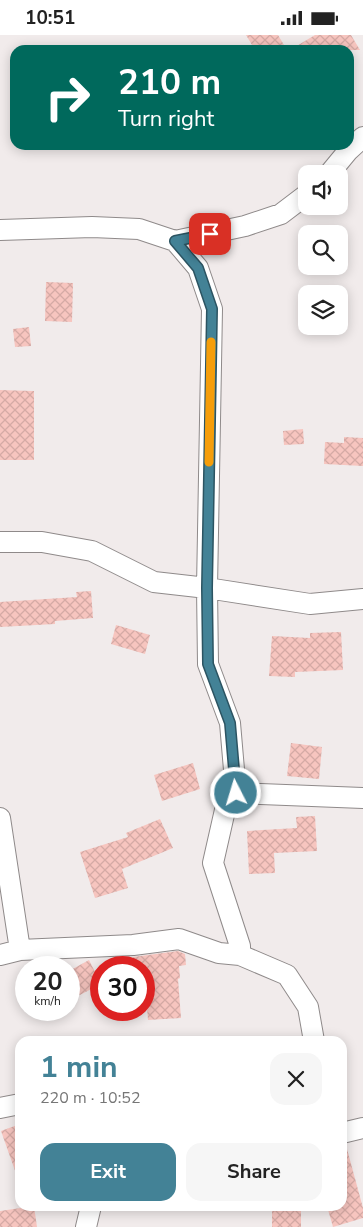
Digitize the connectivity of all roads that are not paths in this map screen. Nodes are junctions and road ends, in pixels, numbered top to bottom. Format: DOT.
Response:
graph roads {
  1 [pos="349,150"];
  2 [pos="336,165"];
  3 [pos="298,201"];
  4 [pos="0,230"];
  5 [pos="175,241"];
  6 [pos="0,542"];
  7 [pos="207,588"];
  8 [pos="363,599"];
  9 [pos="236,793"];
  10 [pos="363,798"];
  11 [pos="0,818"];
  12 [pos="20,950"];
  13 [pos="0,955"];
  14 [pos="240,955"];
  15 [pos="313,1036"];
  16 [pos="15,1105"];
  17 [pos="0,1108"];
  18 [pos="363,1128"];
  19 [pos="347,1132"];
  20 [pos="91,1211"];
  21 [pos="86,1227"];
  1 -- 2 [label="street"];
  3 -- 5 [label="street"];
  4 -- 5 [label="street"];
  5 -- 7 [label="street"];
  6 -- 7 [label="street"];
  7 -- 8 [label="street"];
  7 -- 9 [label="street"];
  9 -- 10 [label="street"];
  9 -- 14 [label="street"];
  11 -- 12 [label="street"];
  12 -- 13 [label="street"];
  12 -- 14 [label="street"];
  14 -- 15 [label="street"];
  16 -- 17 [label="street"];
  18 -- 19 [label="street"];
  20 -- 21 [label="street"];
}
